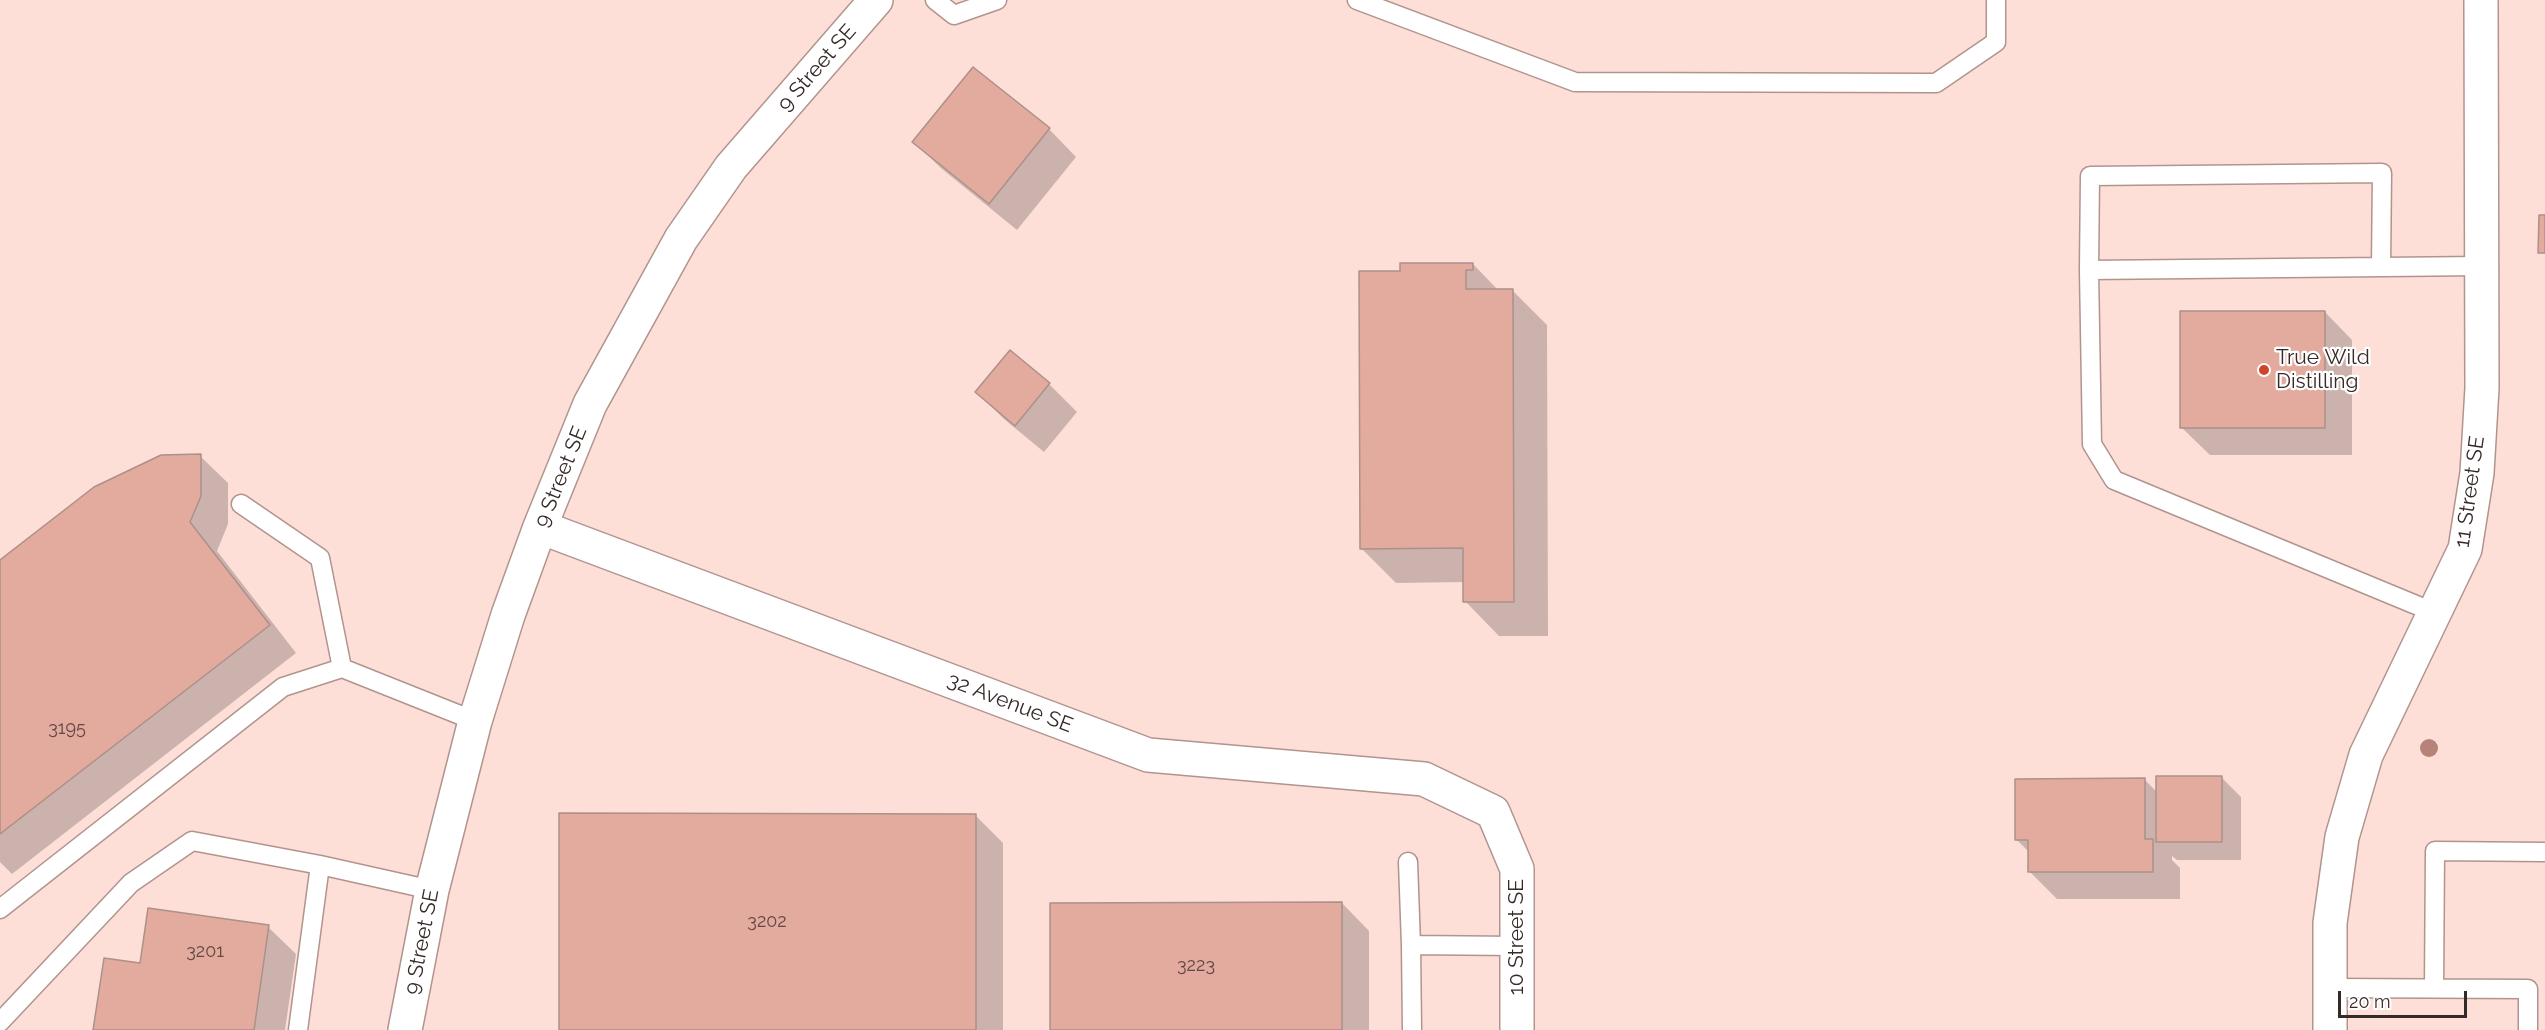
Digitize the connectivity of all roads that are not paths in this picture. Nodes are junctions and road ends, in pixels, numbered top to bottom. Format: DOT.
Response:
graph roads {
  1 [pos="876,0"];
  2 [pos="935,0"];
  3 [pos="997,0"];
  4 [pos="1357,0"];
  5 [pos="1996,0"];
  6 [pos="2481,0"];
  7 [pos="2481,266"];
  8 [pos="2381,267"];
  9 [pos="2089,270"];
  10 [pos="241,504"];
  11 [pos="540,527"];
  12 [pos="2433,612"];
  13 [pos="342,668"];
  14 [pos="475,721"];
  15 [pos="1493,812"];
  16 [pos="2545,852"];
  17 [pos="1408,862"];
  18 [pos="320,865"];
  19 [pos="432,890"];
  20 [pos="0,909"];
  21 [pos="1411,945"];
  22 [pos="1517,946"];
  23 [pos="2330,988"];
  24 [pos="2434,988"];
  25 [pos="0,1022"];
  26 [pos="298,1030"];
  27 [pos="405,1030"];
  28 [pos="1412,1030"];
  29 [pos="1517,1030"];
  30 [pos="2330,1030"];
  31 [pos="2528,1030"];
  1 -- 11 [label="street, 9 Street SE"];
  2 -- 3 [label="lane"];
  4 -- 5 [label="lane"];
  6 -- 7 [label="street, 11 Street SE"];
  7 -- 8 [label="lane"];
  7 -- 12 [label="street, 11 Street SE"];
  8 -- 9 [label="lane"];
  8 -- 9 [label="lane"];
  9 -- 12 [label="lane"];
  10 -- 13 [label="lane"];
  11 -- 14 [label="street, 9 Street SE"];
  11 -- 15 [label="street, 32 Avenue SE"];
  12 -- 23 [label="street, 11 Street SE"];
  13 -- 14 [label="lane"];
  13 -- 20 [label="lane"];
  14 -- 19 [label="street, 9 Street SE"];
  15 -- 22 [label="street, 10 Street SE"];
  16 -- 24 [label="lane"];
  17 -- 21 [label="lane"];
  18 -- 19 [label="lane"];
  18 -- 25 [label="lane"];
  18 -- 26 [label="lane"];
  19 -- 27 [label="street, 9 Street SE"];
  21 -- 22 [label="lane"];
  21 -- 28 [label="lane"];
  22 -- 29 [label="street, 10 Street SE"];
  23 -- 24 [label="lane"];
  23 -- 30 [label="street, 11 Street SE"];
  24 -- 31 [label="lane"];
}
